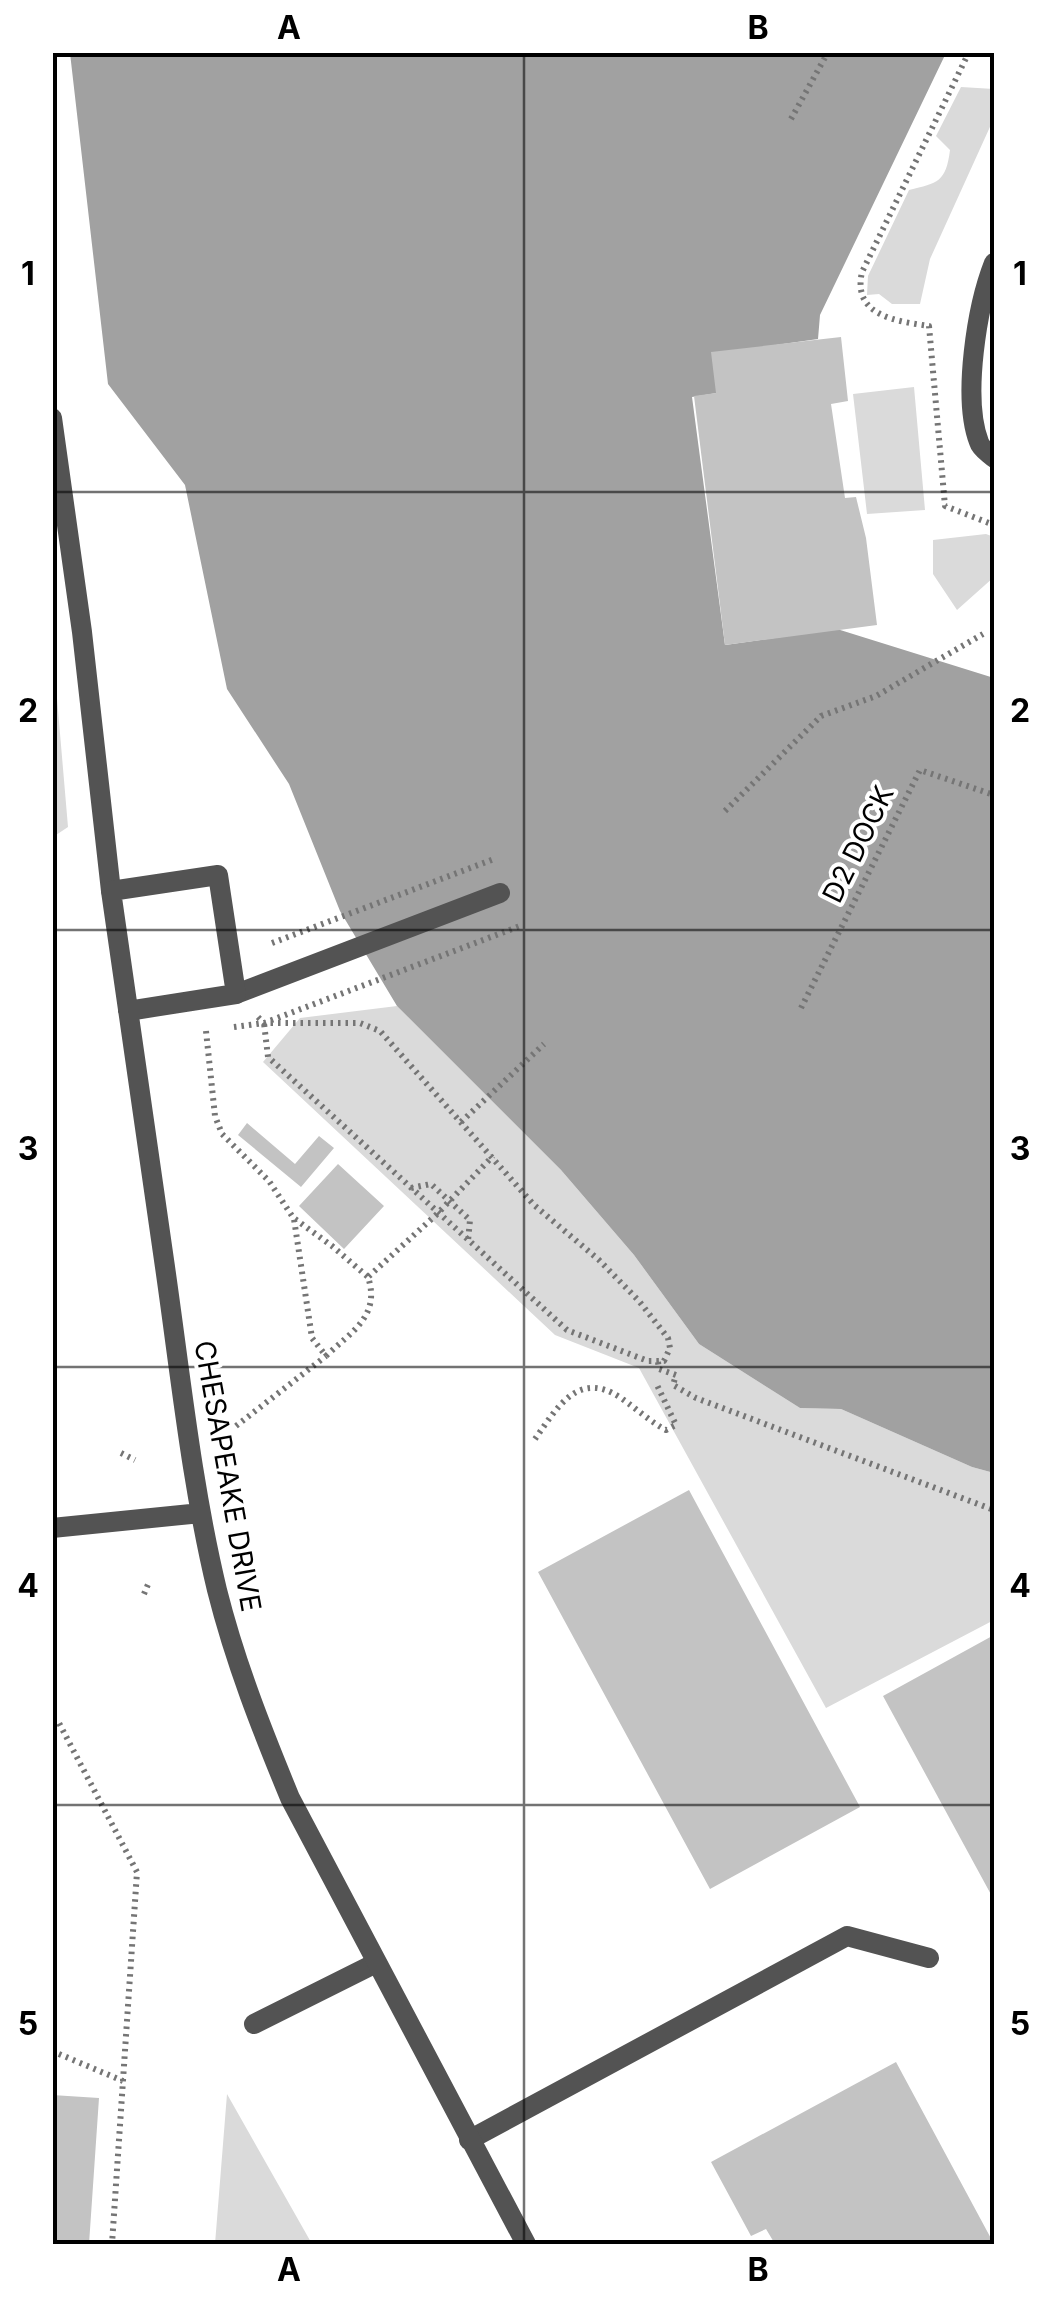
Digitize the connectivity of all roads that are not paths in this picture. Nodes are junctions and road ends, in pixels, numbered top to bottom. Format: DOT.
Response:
graph roads {
  1 [pos="994,263"];
  2 [pos="52,418"];
  3 [pos="994,458"];
  4 [pos="111,891"];
  5 [pos="500,893"];
  6 [pos="236,994"];
  7 [pos="128,1011"];
  8 [pos="201,1513"];
  9 [pos="52,1528"];
  10 [pos="929,1958"];
  11 [pos="376,1963"];
  12 [pos="254,2024"];
  13 [pos="469,2140"];
  14 [pos="526,2244"];
  1 -- 3 [label="street"];
  2 -- 4 [label="street, CHESAPEAKE DRIVE"];
  4 -- 6 [label="street"];
  4 -- 7 [label="street, CHESAPEAKE DRIVE"];
  5 -- 6 [label="street"];
  6 -- 7 [label="street"];
  7 -- 8 [label="street, CHESAPEAKE DRIVE"];
  8 -- 9 [label="street"];
  8 -- 11 [label="street, CHESAPEAKE DRIVE"];
  10 -- 13 [label="street"];
  11 -- 12 [label="street"];
  11 -- 13 [label="street, CHESAPEAKE DRIVE"];
  13 -- 14 [label="street, CHESAPEAKE DRIVE"];
}
